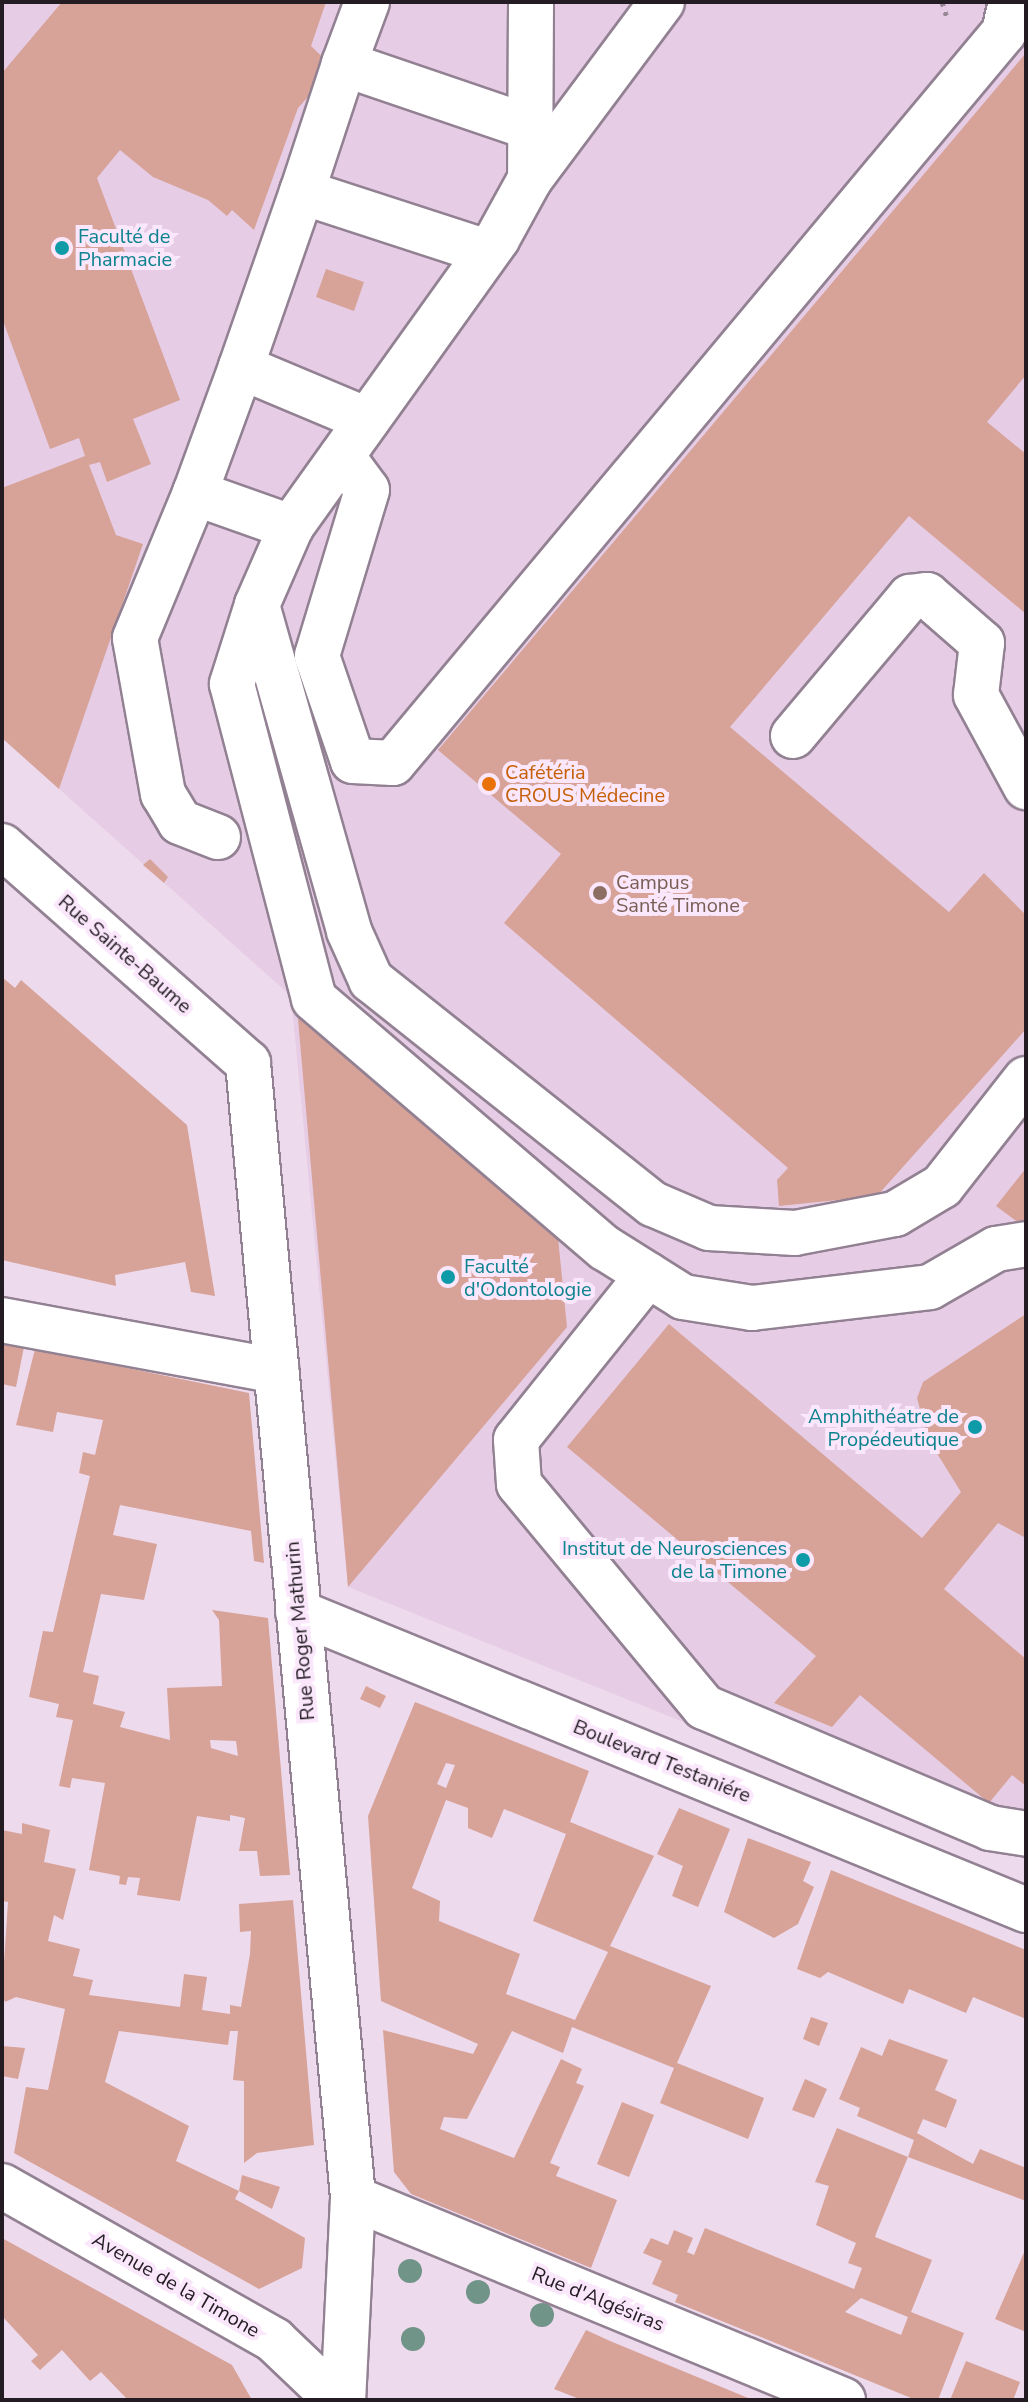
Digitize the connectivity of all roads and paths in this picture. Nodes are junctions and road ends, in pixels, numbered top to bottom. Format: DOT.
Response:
graph roads {
  1 [pos="367,2"];
  2 [pos="531,2"];
  3 [pos="662,2"];
  4 [pos="1011,2"];
  5 [pos="344,64"];
  6 [pos="532,128"];
  7 [pos="530,179"];
  8 [pos="302,192"];
  9 [pos="487,252"];
  10 [pos="241,367"];
  11 [pos="367,420"];
  12 [pos="342,456"];
  13 [pos="195,493"];
  14 [pos="291,527"];
  15 [pos="257,605"];
  16 [pos="793,736"];
  17 [pos="1026,787"];
  18 [pos="218,837"];
  19 [pos="2,846"];
  20 [pos="248,1063"];
  21 [pos="1026,1079"];
  22 [pos="1026,1244"];
  23 [pos="648,1275"];
  24 [pos="2,1320"];
  25 [pos="276,1371"];
  26 [pos="298,1612"];
  27 [pos="1026,1834"];
  28 [pos="1026,1910"];
  29 [pos="2,2186"];
  30 [pos="353,2198"];
  31 [pos="340,2400"];
  32 [pos="843,2400"];
  1 -- 5 [label="street"];
  2 -- 6 [label="street"];
  3 -- 7 [label="street"];
  4 -- 12 [label="street"];
  5 -- 6 [label="street"];
  5 -- 8 [label="street"];
  6 -- 7 [label="street"];
  7 -- 9 [label="street"];
  8 -- 9 [label="street"];
  8 -- 10 [label="street"];
  9 -- 11 [label="street"];
  10 -- 11 [label="street"];
  10 -- 13 [label="street"];
  11 -- 12 [label="street"];
  12 -- 14 [label="street"];
  13 -- 14 [label="street"];
  13 -- 18 [label="street"];
  14 -- 15 [label="street"];
  15 -- 21 [label="street"];
  15 -- 23 [label="street"];
  16 -- 17 [label="street"];
  19 -- 20 [label="street, Rue Sainte-Baume"];
  20 -- 25 [label="street, Rue Roger Mathurin"];
  22 -- 23 [label="street"];
  23 -- 27 [label="street"];
  24 -- 25 [label="street"];
  25 -- 26 [label="street, Rue Roger Mathurin"];
  26 -- 28 [label="street, Boulevard Testaniére"];
  26 -- 30 [label="street, Rue Roger Mathurin"];
  29 -- 31 [label="street, Avenue de la Timone"];
  30 -- 31 [label="street, Rue Roger Mathurin"];
  30 -- 32 [label="street, Rue d'Algésiras"];
}
